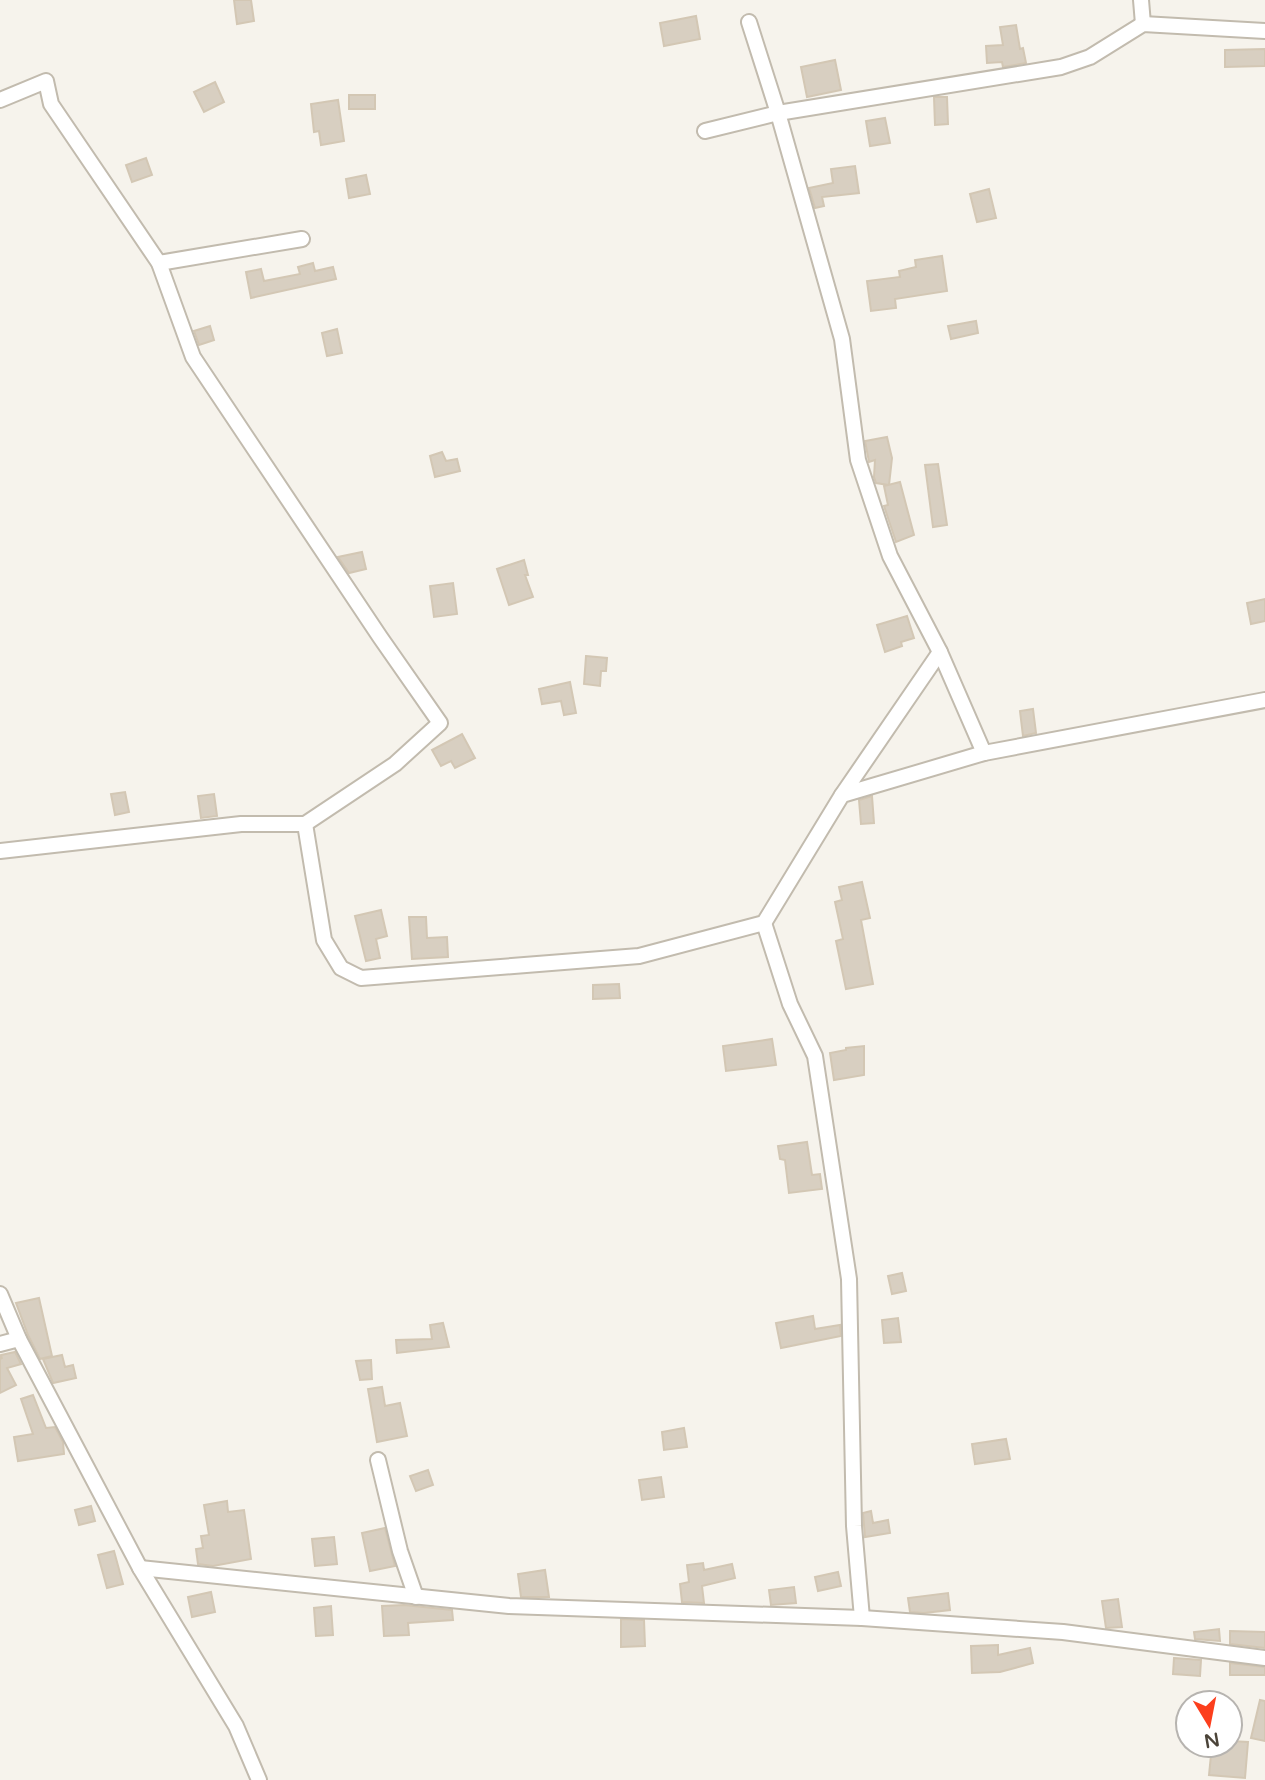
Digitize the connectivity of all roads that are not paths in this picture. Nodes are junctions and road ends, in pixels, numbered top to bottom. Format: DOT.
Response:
graph roads {
  1 [pos="1141,0"];
  2 [pos="749,22"];
  3 [pos="1143,24"];
  4 [pos="1265,31"];
  5 [pos="0,100"];
  6 [pos="778,113"];
  7 [pos="705,131"];
  8 [pos="302,239"];
  9 [pos="159,263"];
  10 [pos="940,652"];
  11 [pos="1265,700"];
  12 [pos="984,753"];
  13 [pos="842,794"];
  14 [pos="305,824"];
  15 [pos="0,851"];
  16 [pos="764,923"];
  17 [pos="0,1294"];
  18 [pos="19,1339"];
  19 [pos="0,1344"];
  20 [pos="378,1460"];
  21 [pos="140,1568"];
  22 [pos="416,1597"];
  23 [pos="862,1618"];
  24 [pos="1265,1658"];
  25 [pos="259,1780"];
  1 -- 3 [label="street"];
  2 -- 6 [label="street"];
  3 -- 4 [label="street"];
  3 -- 6 [label="street"];
  5 -- 9 [label="street"];
  6 -- 7 [label="street"];
  6 -- 10 [label="street"];
  8 -- 9 [label="street"];
  9 -- 14 [label="street"];
  10 -- 12 [label="street"];
  10 -- 13 [label="street"];
  11 -- 12 [label="street"];
  12 -- 13 [label="street"];
  13 -- 16 [label="street"];
  14 -- 15 [label="street"];
  14 -- 16 [label="street"];
  16 -- 23 [label="street"];
  17 -- 18 [label="street"];
  18 -- 19 [label="street"];
  18 -- 21 [label="street"];
  20 -- 22 [label="street"];
  21 -- 22 [label="street"];
  21 -- 25 [label="street"];
  22 -- 23 [label="street"];
  23 -- 24 [label="street"];
}
